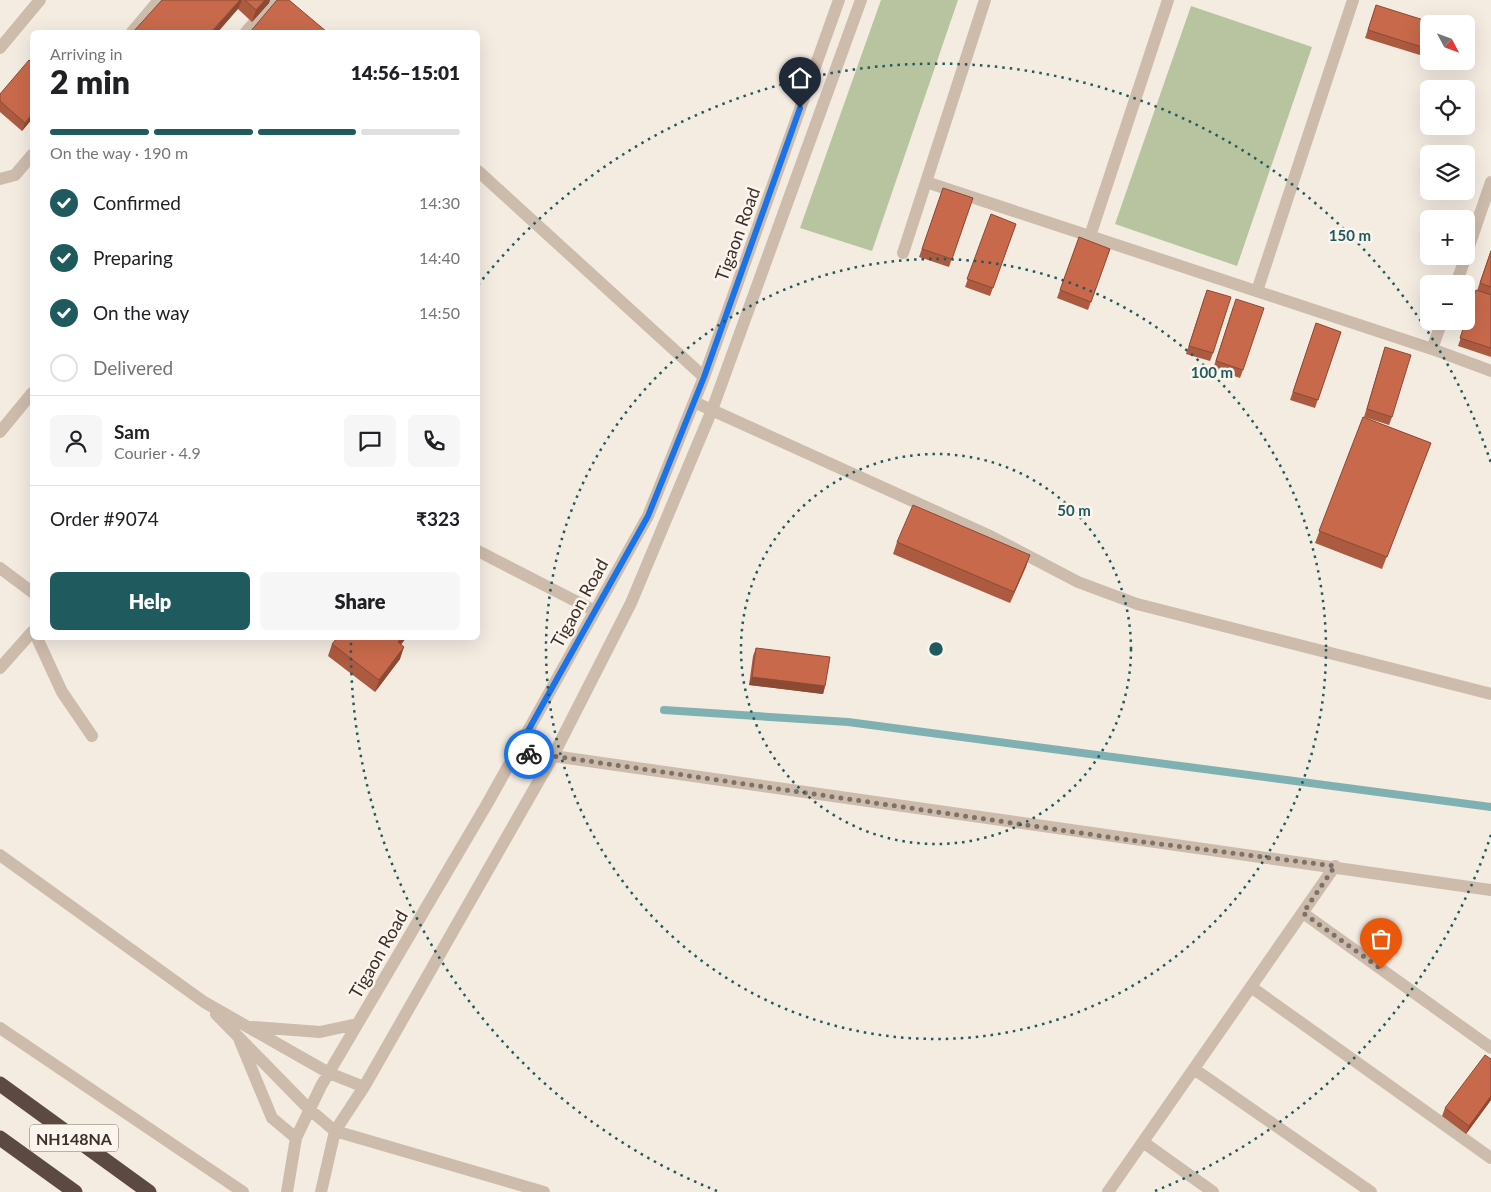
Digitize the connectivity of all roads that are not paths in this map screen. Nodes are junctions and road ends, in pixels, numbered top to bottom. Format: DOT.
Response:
graph roads {
  1 [pos="40,0"];
  2 [pos="159,0"];
  3 [pos="274,0"];
  4 [pos="839,0"];
  5 [pos="861,0"];
  6 [pos="985,0"];
  7 [pos="1168,0"];
  8 [pos="1354,0"];
  9 [pos="134,30"];
  10 [pos="248,30"];
  11 [pos="0,48"];
  12 [pos="30,156"];
  13 [pos="480,173"];
  14 [pos="0,179"];
  15 [pos="926,182"];
  16 [pos="1491,182"];
  17 [pos="1485,220"];
  18 [pos="1090,236"];
  19 [pos="1475,239"];
  20 [pos="903,253"];
  21 [pos="1256,291"];
  22 [pos="1439,330"];
  23 [pos="1432,350"];
  24 [pos="1491,371"];
  25 [pos="704,377"];
  26 [pos="30,395"];
  27 [pos="694,402"];
  28 [pos="712,410"];
  29 [pos="0,432"];
  30 [pos="480,552"];
  31 [pos="0,568"];
  32 [pos="30,590"];
  33 [pos="595,611"];
  34 [pos="30,634"];
  35 [pos="38,640"];
  36 [pos="0,668"];
  37 [pos="1491,694"];
  38 [pos="92,736"];
  39 [pos="515,754"];
  40 [pos="553,756"];
  41 [pos="0,855"];
  42 [pos="1335,866"];
  43 [pos="1491,890"];
  44 [pos="1303,913"];
  45 [pos="1251,987"];
  46 [pos="204,1002"];
  47 [pos="357,1024"];
  48 [pos="248,1027"];
  49 [pos="0,1028"];
  50 [pos="237,1034"];
  51 [pos="1491,1048"];
  52 [pos="1194,1069"];
  53 [pos="329,1073"];
  54 [pos="0,1084"];
  55 [pos="364,1087"];
  56 [pos="309,1108"];
  57 [pos="335,1132"];
  58 [pos="0,1138"];
  59 [pos="296,1138"];
  60 [pos="1143,1142"];
  61 [pos="1491,1158"];
  62 [pos="75,1192"];
  63 [pos="149,1192"];
  64 [pos="243,1192"];
  65 [pos="287,1192"];
  66 [pos="321,1192"];
  67 [pos="544,1192"];
  68 [pos="1108,1192"];
  69 [pos="1213,1192"];
  70 [pos="1371,1192"];
  1 -- 11 [label="street"];
  2 -- 9 [label="street"];
  3 -- 10 [label="street"];
  4 -- 25 [label="street, Tigaon Road"];
  5 -- 28 [label="street"];
  6 -- 15 [label="street"];
  7 -- 18 [label="street"];
  8 -- 21 [label="street"];
  12 -- 14 [label="street"];
  13 -- 25 [label="street"];
  15 -- 18 [label="street"];
  15 -- 20 [label="street"];
  16 -- 17 [label="street"];
  17 -- 19 [label="street"];
  18 -- 21 [label="street"];
  21 -- 23 [label="street"];
  22 -- 23 [label="street"];
  23 -- 24 [label="street"];
  25 -- 27 [label="street, Tigaon Road"];
  26 -- 29 [label="street"];
  27 -- 28 [label="street"];
  27 -- 33 [label="street, Tigaon Road"];
  28 -- 37 [label="street"];
  28 -- 40 [label="street"];
  30 -- 33 [label="street"];
  31 -- 32 [label="street"];
  33 -- 39 [label="street, Tigaon Road"];
  34 -- 36 [label="street"];
  35 -- 38 [label="street"];
  39 -- 40 [label="street"];
  39 -- 47 [label="street, Tigaon Road"];
  40 -- 42 [label="street"];
  40 -- 55 [label="street"];
  41 -- 46 [label="street"];
  42 -- 43 [label="street"];
  42 -- 44 [label="street"];
  44 -- 45 [label="street"];
  44 -- 51 [label="street"];
  45 -- 52 [label="street"];
  45 -- 61 [label="street"];
  46 -- 48 [label="street"];
  46 -- 50 [label="street"];
  47 -- 48 [label="street"];
  47 -- 53 [label="street, Tigaon Road"];
  48 -- 53 [label="street"];
  49 -- 64 [label="street"];
  50 -- 56 [label="street"];
  50 -- 59 [label="street"];
  52 -- 60 [label="street"];
  52 -- 70 [label="street"];
  53 -- 55 [label="street"];
  53 -- 56 [label="street, Tigaon Road"];
  54 -- 63 [label="highway, NH148NA"];
  55 -- 57 [label="street"];
  56 -- 57 [label="street"];
  56 -- 59 [label="street, Tigaon Road"];
  57 -- 66 [label="street"];
  57 -- 67 [label="street"];
  58 -- 62 [label="highway, NH148NA"];
  59 -- 65 [label="street, Tigaon Road"];
  60 -- 68 [label="street"];
  60 -- 69 [label="street"];
}
